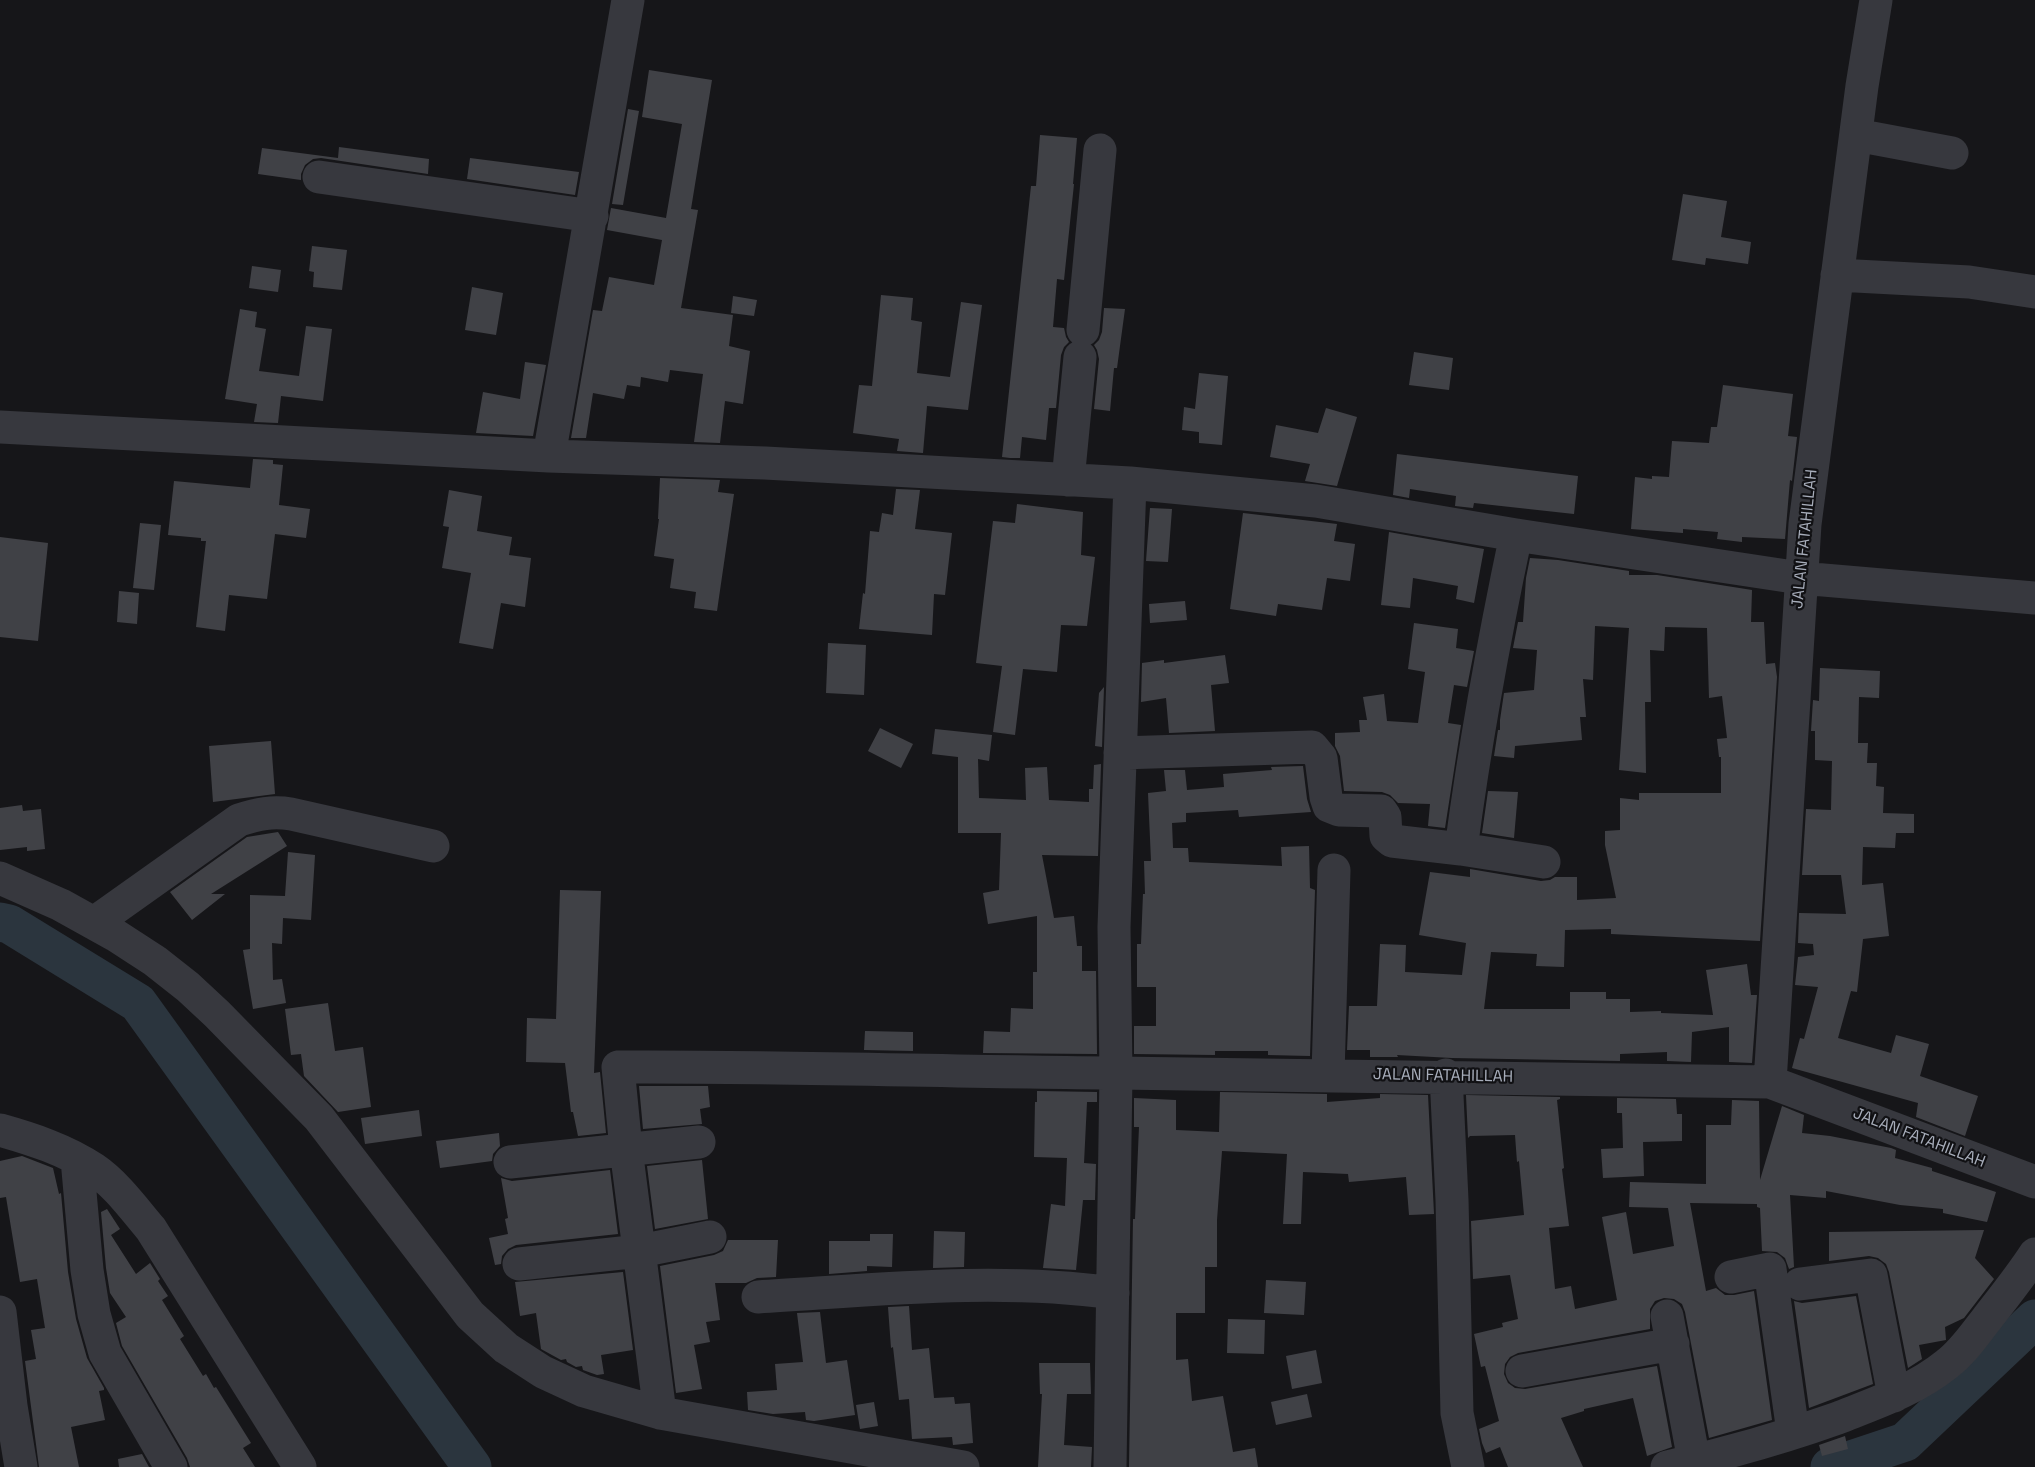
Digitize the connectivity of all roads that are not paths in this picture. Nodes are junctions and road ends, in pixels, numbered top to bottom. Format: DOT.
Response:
graph roads {
  1 [pos="628,0"];
  2 [pos="1876,0"];
  3 [pos="1856,135"];
  4 [pos="1100,150"];
  5 [pos="1952,153"];
  6 [pos="319,177"];
  7 [pos="592,216"];
  8 [pos="1837,275"];
  9 [pos="2035,292"];
  10 [pos="0,427"];
  11 [pos="549,456"];
  12 [pos="1068,480"];
  13 [pos="1131,483"];
  14 [pos="1515,535"];
  15 [pos="1800,578"];
  16 [pos="2035,598"];
  17 [pos="1120,753"];
  18 [pos="433,846"];
  19 [pos="1461,849"];
  20 [pos="1544,862"];
  21 [pos="1334,870"];
  22 [pos="0,878"];
  23 [pos="94,923"];
  24 [pos="1116,1073"];
  25 [pos="1328,1074"];
  26 [pos="1446,1075"];
  27 [pos="1770,1082"];
  28 [pos="0,1130"];
  29 [pos="699,1142"];
  30 [pos="626,1149"];
  31 [pos="77,1159"];
  32 [pos="510,1162"];
  33 [pos="2035,1182"];
  34 [pos="710,1238"];
  35 [pos="639,1251"];
  36 [pos="2035,1254"];
  37 [pos="519,1264"];
  38 [pos="1731,1277"];
  39 [pos="1800,1284"];
  40 [pos="1113,1293"];
  41 [pos="758,1297"];
  42 [pos="0,1312"];
  43 [pos="1522,1371"];
  44 [pos="1894,1396"];
  45 [pos="6,1405"];
  46 [pos="660,1413"];
  47 [pos="1793,1432"];
  48 [pos="1680,1464"];
  49 [pos="21,1467"];
  50 [pos="171,1467"];
  51 [pos="300,1467"];
  52 [pos="963,1467"];
  53 [pos="1110,1467"];
  54 [pos="1468,1467"];
  1 -- 7 [label="street"];
  2 -- 3 [label="street, JALAN FATAHILLAH"];
  3 -- 5 [label="street"];
  3 -- 8 [label="street, JALAN FATAHILLAH"];
  4 -- 12 [label="street"];
  6 -- 7 [label="street"];
  7 -- 11 [label="street"];
  8 -- 9 [label="street"];
  8 -- 15 [label="street, JALAN FATAHILLAH"];
  10 -- 11 [label="street"];
  11 -- 12 [label="street"];
  12 -- 13 [label="street"];
  13 -- 14 [label="street"];
  13 -- 17 [label="street"];
  14 -- 15 [label="street"];
  14 -- 19 [label="street"];
  15 -- 16 [label="street"];
  15 -- 27 [label="street, JALAN FATAHILLAH"];
  17 -- 19 [label="street"];
  17 -- 24 [label="street"];
  18 -- 23 [label="street"];
  19 -- 20 [label="street"];
  21 -- 25 [label="street"];
  22 -- 23 [label="street"];
  23 -- 46 [label="street"];
  24 -- 25 [label="street, JALAN FATAHILLAH"];
  24 -- 30 [label="street, JALAN FATAHILLAH"];
  24 -- 40 [label="street"];
  25 -- 26 [label="street, JALAN FATAHILLAH"];
  26 -- 27 [label="street, JALAN FATAHILLAH"];
  26 -- 54 [label="street"];
  27 -- 33 [label="street, JALAN FATAHILLAH"];
  28 -- 31 [label="street"];
  29 -- 30 [label="street"];
  30 -- 32 [label="street"];
  30 -- 35 [label="street"];
  31 -- 50 [label="street"];
  31 -- 51 [label="street"];
  34 -- 35 [label="street"];
  35 -- 37 [label="street"];
  35 -- 46 [label="street"];
  36 -- 44 [label="street"];
  38 -- 47 [label="street"];
  39 -- 44 [label="street"];
  40 -- 41 [label="street"];
  40 -- 53 [label="street"];
  42 -- 45 [label="street"];
  43 -- 48 [label="street"];
  44 -- 47 [label="street"];
  45 -- 49 [label="street"];
  46 -- 52 [label="street"];
  47 -- 48 [label="street"];
}
